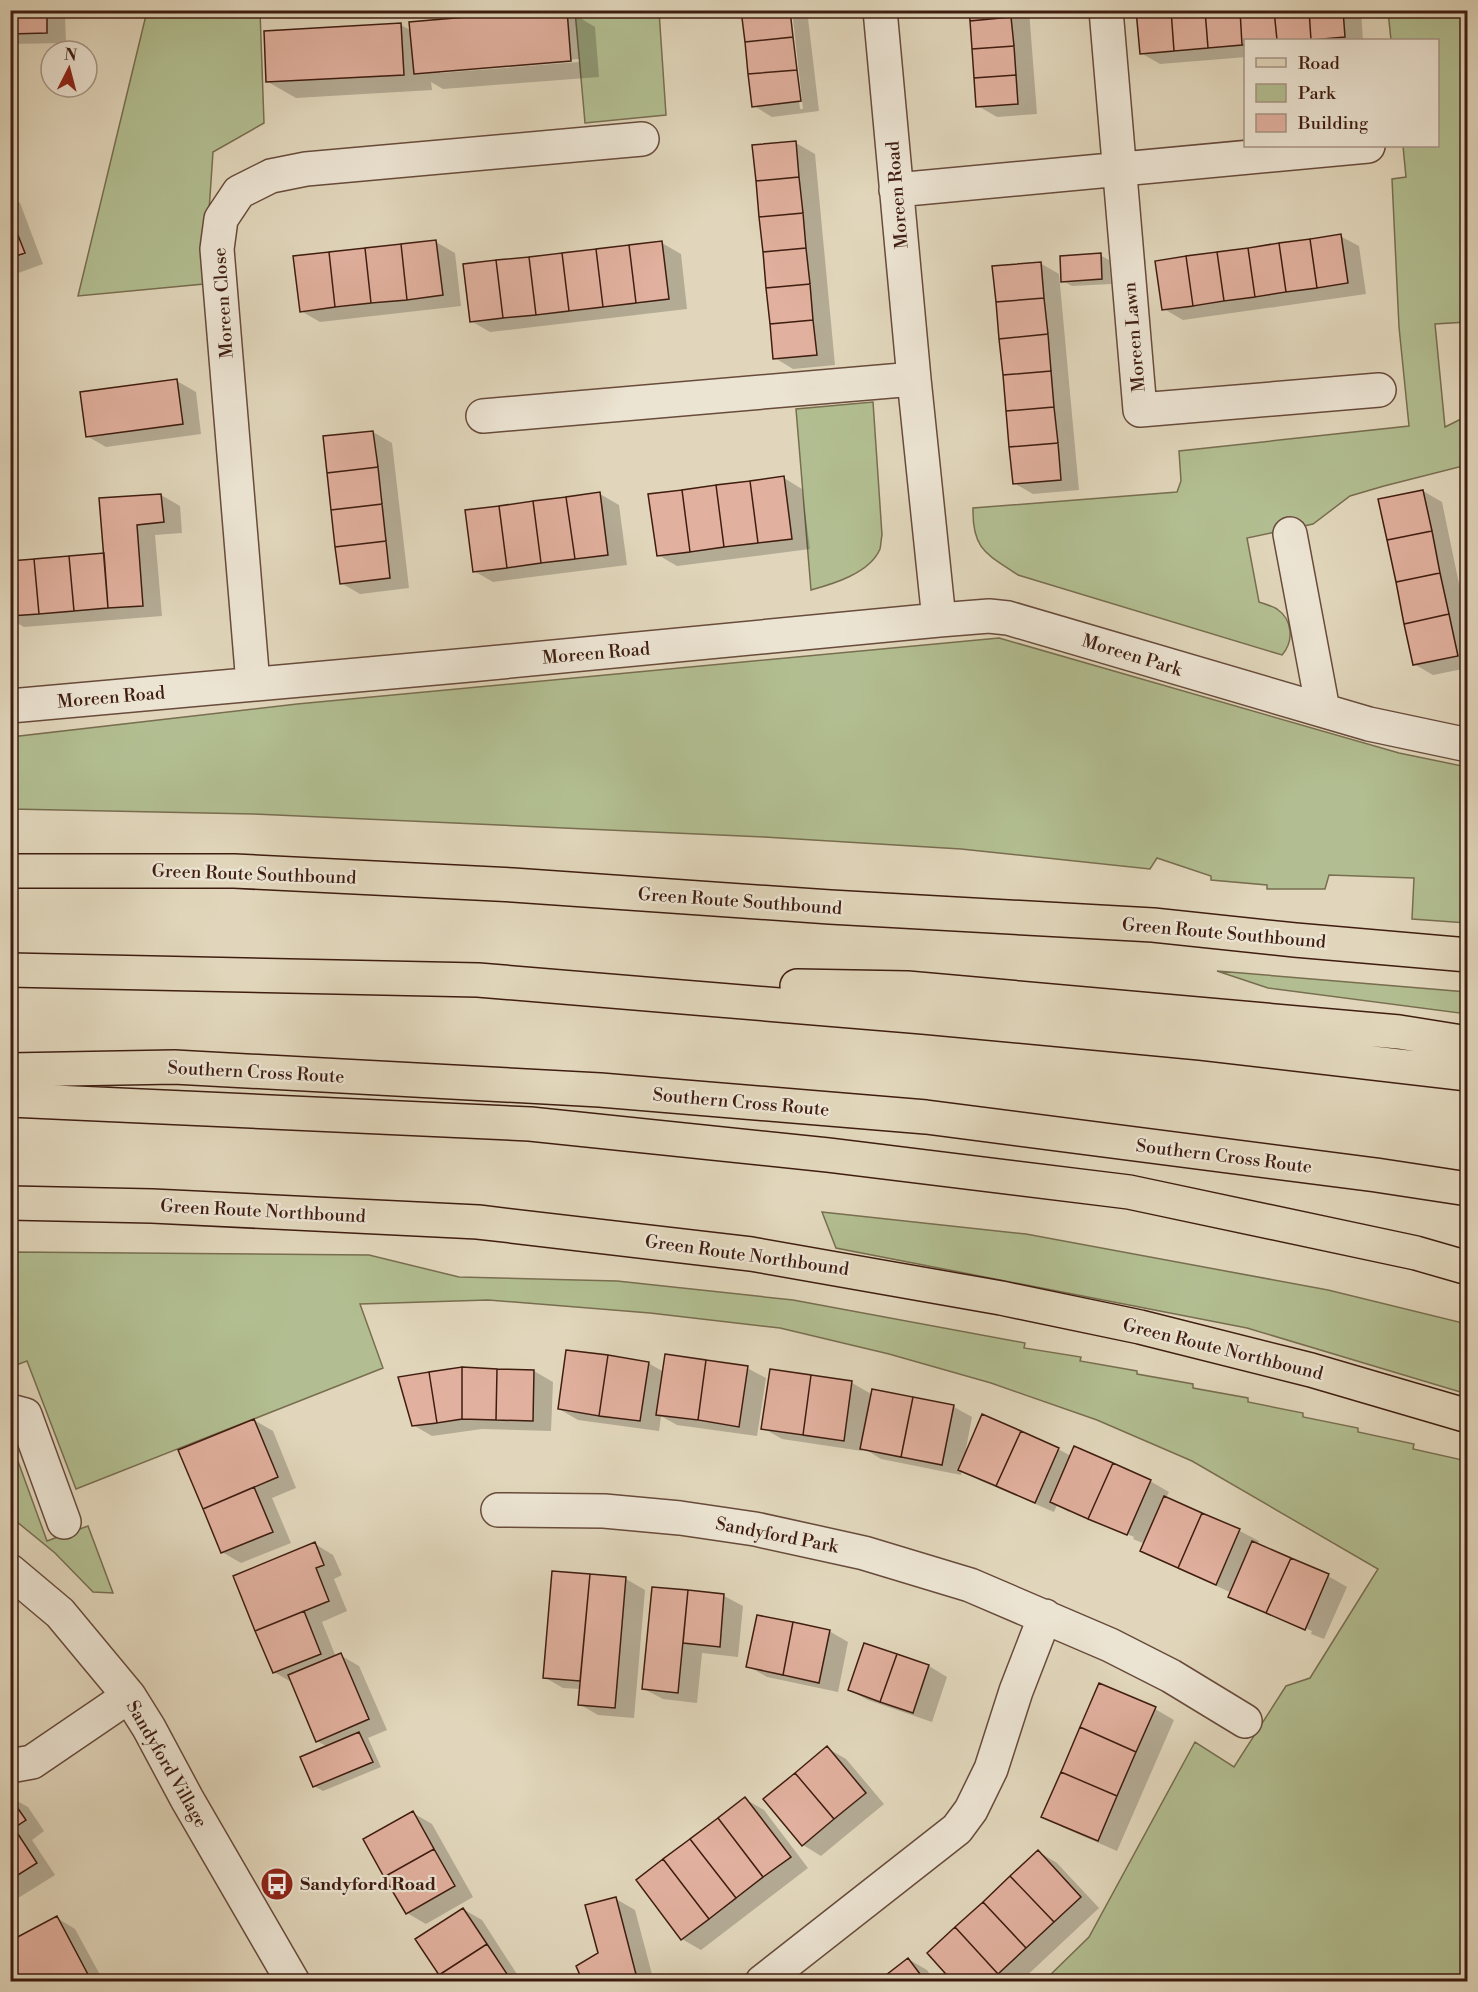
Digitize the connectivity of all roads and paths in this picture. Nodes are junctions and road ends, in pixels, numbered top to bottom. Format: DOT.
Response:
graph roads {
  1 [pos="880,10"];
  2 [pos="1106,10"];
  3 [pos="642,138"];
  4 [pos="1357,147"];
  5 [pos="1119,169"];
  6 [pos="896,190"];
  7 [pos="914,379"];
  8 [pos="1379,390"];
  9 [pos="483,416"];
  10 [pos="1290,534"];
  11 [pos="939,620"];
  12 [pos="253,684"];
  13 [pos="10,706"];
  14 [pos="1323,710"];
  15 [pos="1467,745"];
  16 [pos="10,871"];
  17 [pos="1467,955"];
  18 [pos="10,970"];
  19 [pos="478,980"];
  20 [pos="1467,1043"];
  21 [pos="10,1070"];
  22 [pos="1467,1074"];
  23 [pos="10,1100"];
  24 [pos="1467,1189"];
  25 [pos="10,1203"];
  26 [pos="1467,1268"];
  27 [pos="10,1412"];
  28 [pos="1467,1416"];
  29 [pos="498,1510"];
  30 [pos="64,1522"];
  31 [pos="10,1571"];
  32 [pos="1044,1616"];
  33 [pos="129,1696"];
  34 [pos="1245,1721"];
  35 [pos="10,1766"];
  36 [pos="293,1982"];
  37 [pos="762,1982"];
  1 -- 6 [label="street, Moreen Road"];
  2 -- 5 [label="street, Moreen Lawn"];
  3 -- 12 [label="street, Moreen Close"];
  4 -- 5 [label="street"];
  5 -- 6 [label="street"];
  5 -- 8 [label="street, Moreen Lawn"];
  6 -- 7 [label="street, Moreen Road"];
  7 -- 9 [label="street"];
  7 -- 11 [label="street, Moreen Road"];
  10 -- 14 [label="street"];
  11 -- 12 [label="street, Moreen Road"];
  11 -- 14 [label="street, Moreen Park"];
  12 -- 13 [label="street, Moreen Road"];
  14 -- 15 [label="street, Moreen Park"];
  16 -- 17 [label="main road, Green Route Southbound"];
  18 -- 19 [label="main road"];
  19 -- 20 [label="main road"];
  19 -- 22 [label="main road"];
  21 -- 24 [label="main road, Southern Cross Route"];
  23 -- 26 [label="main road"];
  25 -- 28 [label="main road, Green Route Northbound"];
  27 -- 30 [label="street"];
  29 -- 32 [label="street, Sandyford Park"];
  31 -- 33 [label="street, Sandyford Village"];
  32 -- 34 [label="street, Sandyford Park"];
  32 -- 37 [label="street"];
  33 -- 35 [label="street"];
  33 -- 36 [label="street, Sandyford Village"];
}
